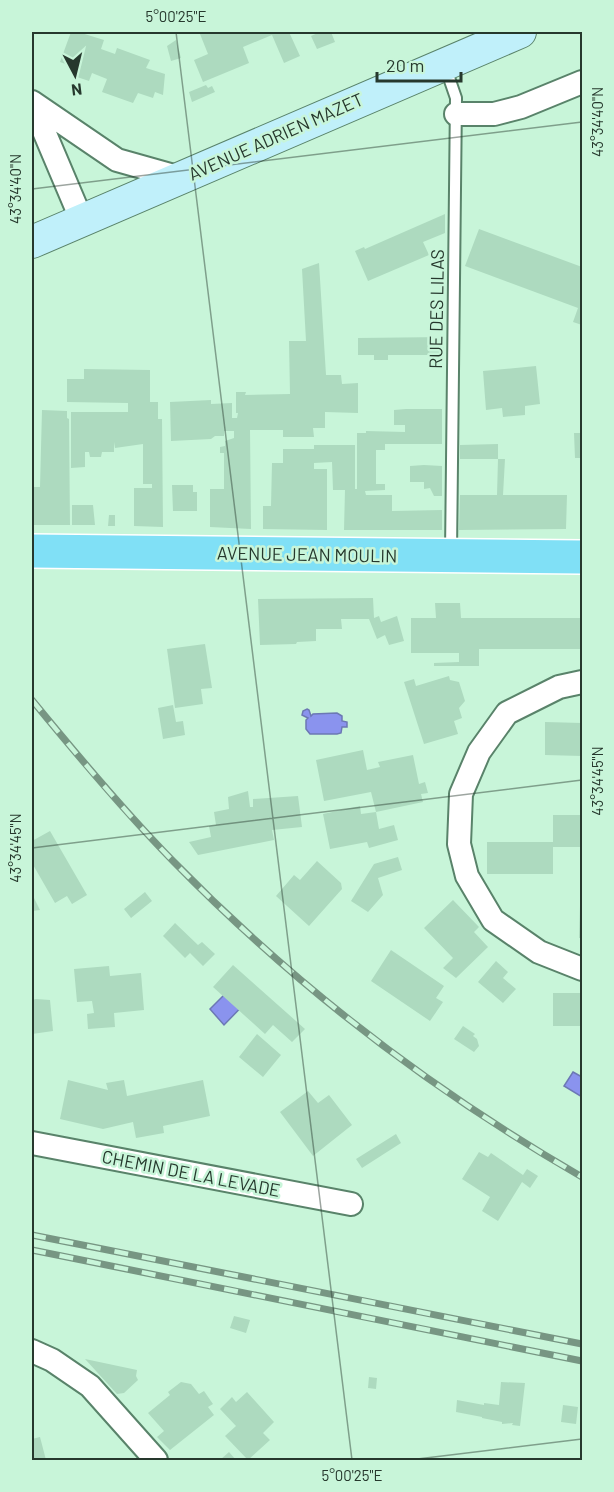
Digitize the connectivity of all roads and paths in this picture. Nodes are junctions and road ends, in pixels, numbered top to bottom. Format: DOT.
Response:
graph roads {
  1 [pos="520,32"];
  2 [pos="444,63"];
  3 [pos="582,82"];
  4 [pos="32,102"];
  5 [pos="456,114"];
  6 [pos="181,178"];
  7 [pos="82,221"];
  8 [pos="32,242"];
  9 [pos="32,551"];
  10 [pos="451,557"];
  11 [pos="582,557"];
  12 [pos="582,682"];
  13 [pos="582,969"];
  14 [pos="32,1143"];
  15 [pos="351,1204"];
  16 [pos="32,1351"];
  17 [pos="156,1461"];
  1 -- 2 [label="street, AVENUE ADRIEN MAZET"];
  2 -- 5 [label="lane, RUE DES LILAS"];
  2 -- 6 [label="street, AVENUE ADRIEN MAZET"];
  3 -- 5 [label="street"];
  4 -- 6 [label="street"];
  4 -- 7 [label="street"];
  5 -- 10 [label="lane, RUE DES LILAS"];
  6 -- 7 [label="street, AVENUE ADRIEN MAZET"];
  7 -- 8 [label="street, AVENUE ADRIEN MAZET"];
  9 -- 10 [label="main road, AVENUE JEAN MOULIN"];
  10 -- 11 [label="main road, AVENUE JEAN MOULIN"];
  12 -- 13 [label="street"];
  14 -- 15 [label="street, CHEMIN DE LA LEVADE"];
  16 -- 17 [label="street"];
}
